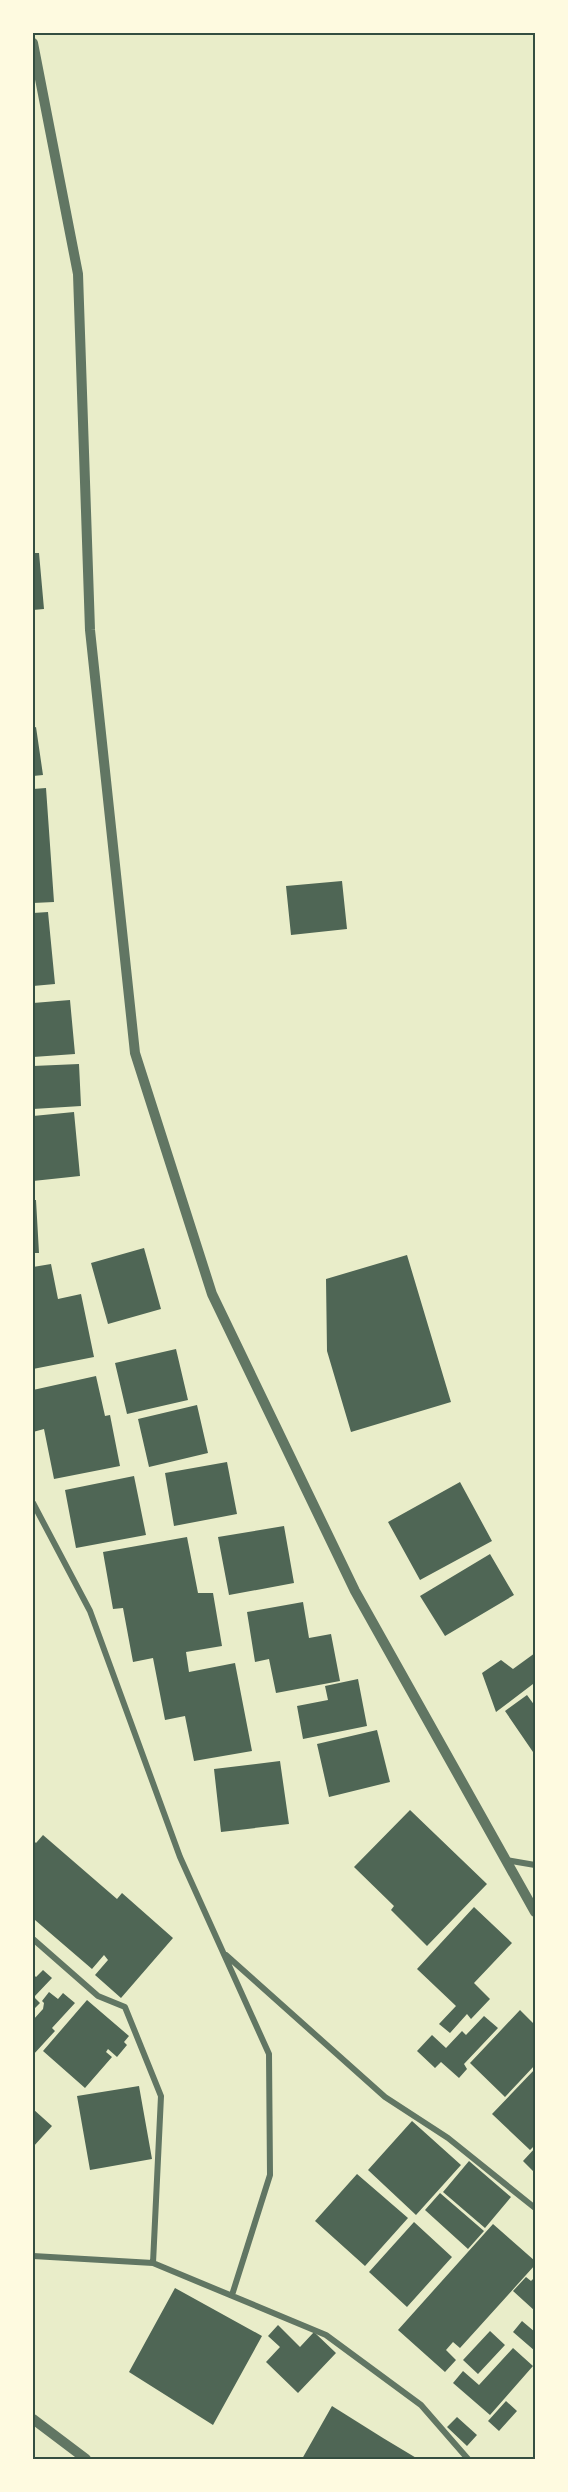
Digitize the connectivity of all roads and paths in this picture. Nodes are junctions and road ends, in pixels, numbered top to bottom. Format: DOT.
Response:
graph roads {
  1 [pos="33,43"];
  2 [pos="33,1503"];
  3 [pos="504,1860"];
  4 [pos="535,1865"];
  5 [pos="535,1912"];
  6 [pos="33,1939"];
  7 [pos="224,1952"];
  8 [pos="535,2208"];
  9 [pos="33,2256"];
  10 [pos="153,2263"];
  11 [pos="232,2295"];
  12 [pos="33,2419"];
  13 [pos="86,2459"];
  14 [pos="468,2459"];
  1 -- 3 [label="street"];
  2 -- 7 [label="street"];
  3 -- 4 [label="street"];
  3 -- 5 [label="street"];
  6 -- 10 [label="street"];
  7 -- 8 [label="street"];
  7 -- 11 [label="street"];
  9 -- 10 [label="street"];
  10 -- 11 [label="street"];
  11 -- 14 [label="street"];
  12 -- 13 [label="street"];
}
